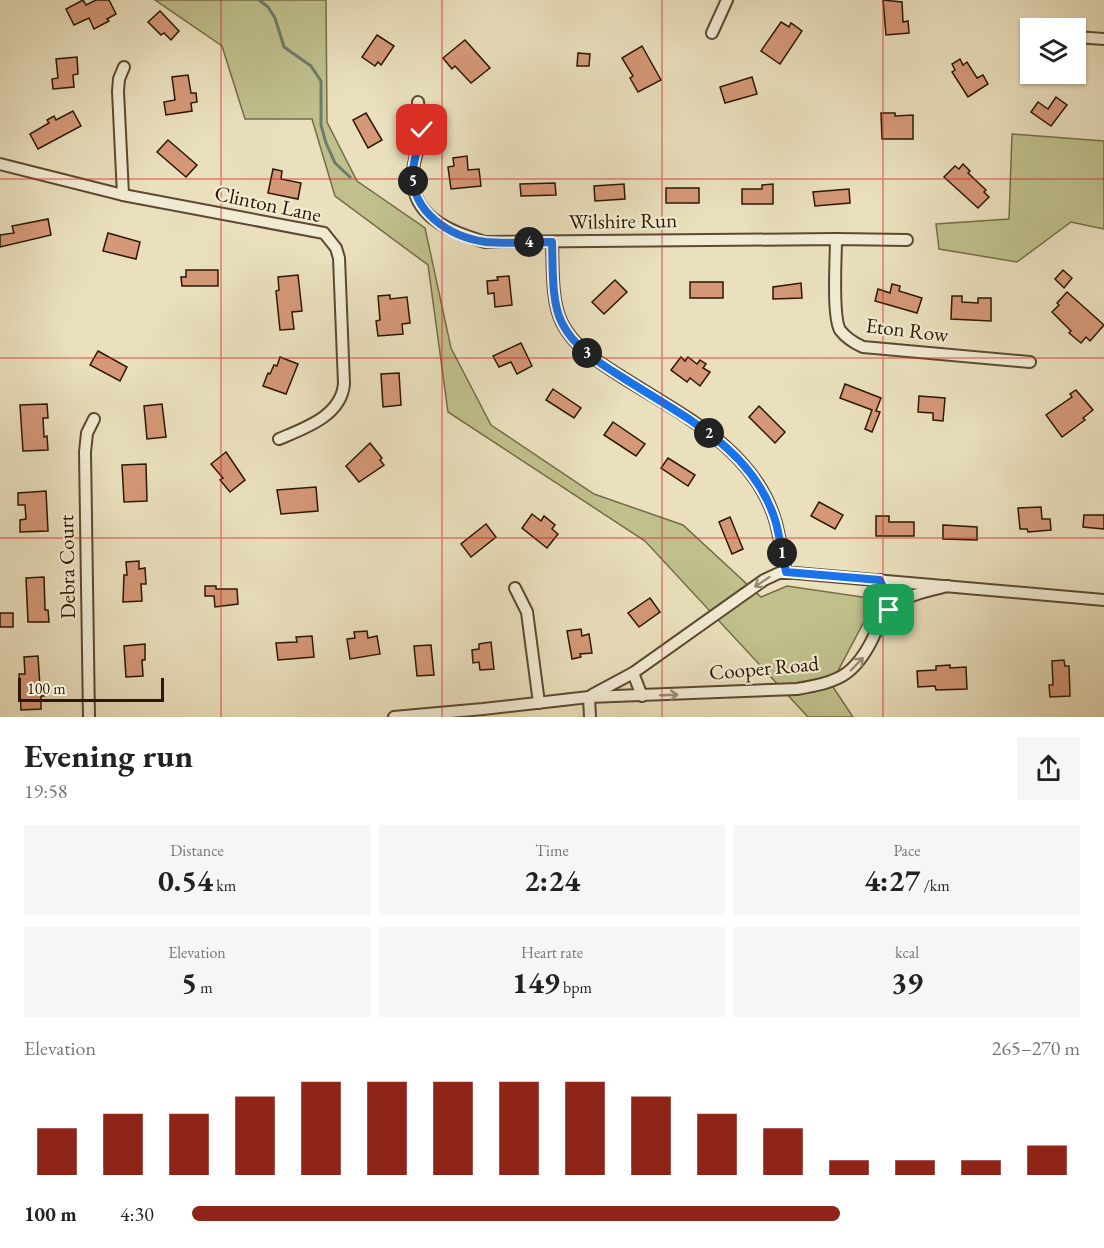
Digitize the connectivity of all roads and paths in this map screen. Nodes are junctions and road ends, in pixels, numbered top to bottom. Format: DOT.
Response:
graph roads {
  1 [pos="727,0"];
  2 [pos="712,33"];
  3 [pos="1086,38"];
  4 [pos="1104,39"];
  5 [pos="124,68"];
  6 [pos="418,102"];
  7 [pos="0,164"];
  8 [pos="123,195"];
  9 [pos="836,239"];
  10 [pos="907,240"];
  11 [pos="552,242"];
  12 [pos="1030,362"];
  13 [pos="94,419"];
  14 [pos="279,439"];
  15 [pos="786,572"];
  16 [pos="880,580"];
  17 [pos="948,586"];
  18 [pos="515,588"];
  19 [pos="1104,600"];
  20 [pos="889,610"];
  21 [pos="633,673"];
  22 [pos="642,696"];
  23 [pos="589,697"];
  24 [pos="539,703"];
  25 [pos="89,717"];
  26 [pos="394,717"];
  27 [pos="590,717"];
  1 -- 2 [label="street"];
  3 -- 4 [label="street"];
  5 -- 8 [label="street"];
  6 -- 11 [label="street, Wilshire Run"];
  7 -- 8 [label="street, Clinton Lane"];
  8 -- 14 [label="street, Clinton Lane"];
  9 -- 10 [label="street, Wilshire Run"];
  9 -- 11 [label="street, Wilshire Run"];
  9 -- 12 [label="street, Eton Row"];
  11 -- 15 [label="street"];
  13 -- 25 [label="street, Debra Court"];
  15 -- 16 [label="street, Cooper Road"];
  15 -- 21 [label="street, Cooper Road, one-way"];
  16 -- 17 [label="street, Cooper Road"];
  16 -- 20 [label="street"];
  17 -- 19 [label="street, Cooper Road"];
  17 -- 20 [label="street, Cooper Road"];
  18 -- 24 [label="street"];
  22 -- 20 [label="street, Cooper Road, one-way"];
  21 -- 22 [label="street"];
  21 -- 23 [label="street, Cooper Road"];
  22 -- 23 [label="street, Cooper Road"];
  23 -- 24 [label="street, Cooper Road"];
  23 -- 27 [label="street"];
  24 -- 26 [label="street, Cooper Road"];
}
